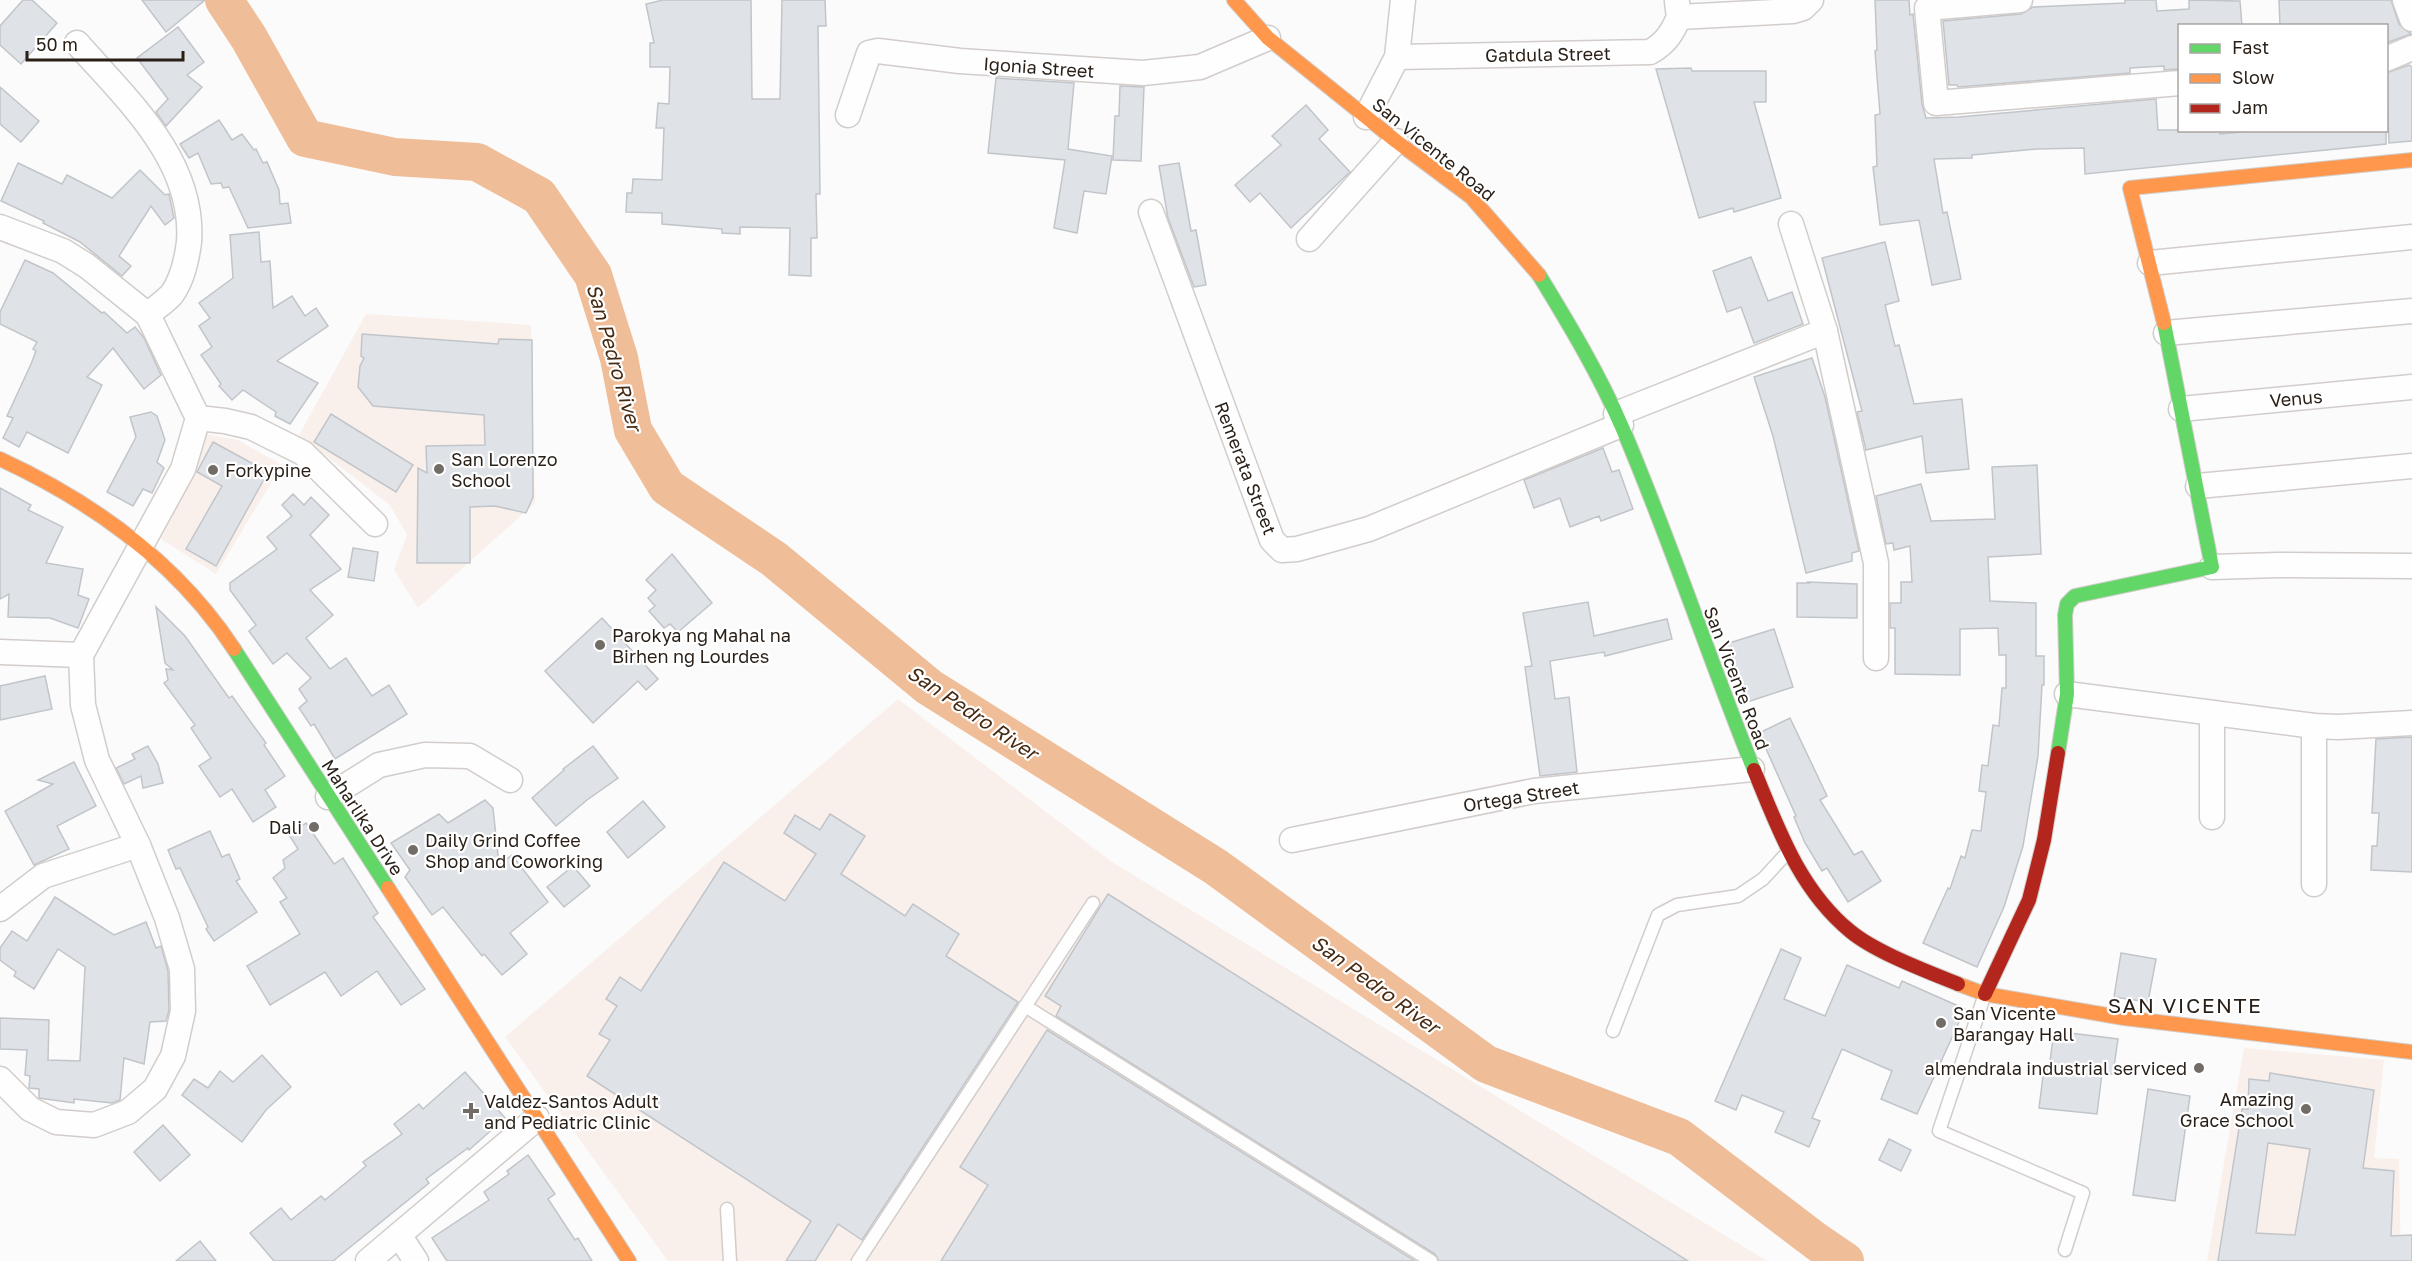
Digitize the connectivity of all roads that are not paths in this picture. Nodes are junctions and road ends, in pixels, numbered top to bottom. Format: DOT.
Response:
graph roads {
  1 [pos="1234,0"];
  2 [pos="1403,0"];
  3 [pos="1811,0"];
  4 [pos="2020,0"];
  5 [pos="2405,0"];
  6 [pos="1927,4"];
  7 [pos="1678,8"];
  8 [pos="2412,19"];
  9 [pos="1268,38"];
  10 [pos="77,43"];
  11 [pos="2412,48"];
  12 [pos="1397,57"];
  13 [pos="2388,57"];
  14 [pos="2178,83"];
  15 [pos="848,115"];
  16 [pos="1366,117"];
  17 [pos="1396,141"];
  18 [pos="2412,160"];
  19 [pos="1151,212"];
  20 [pos="1791,224"];
  21 [pos="0,227"];
  22 [pos="2412,237"];
  23 [pos="1309,239"];
  24 [pos="2150,263"];
  25 [pos="2412,311"];
  26 [pos="147,315"];
  27 [pos="1825,331"];
  28 [pos="2166,333"];
  29 [pos="2412,387"];
  30 [pos="2181,409"];
  31 [pos="198,418"];
  32 [pos="1619,420"];
  33 [pos="0,459"];
  34 [pos="2412,466"];
  35 [pos="2198,486"];
  36 [pos="375,524"];
  37 [pos="140,545"];
  38 [pos="2412,566"];
  39 [pos="2212,567"];
  40 [pos="0,652"];
  41 [pos="81,655"];
  42 [pos="1876,658"];
  43 [pos="2067,694"];
  44 [pos="2212,713"];
  45 [pos="2412,723"];
  46 [pos="2314,726"];
  47 [pos="1752,769"];
  48 [pos="510,780"];
  49 [pos="328,797"];
  50 [pos="2212,817"];
  51 [pos="1292,840"];
  52 [pos="138,845"];
  53 [pos="1788,852"];
  54 [pos="2314,884"];
  55 [pos="1094,903"];
  56 [pos="0,909"];
  57 [pos="1985,994"];
  58 [pos="1025,1006"];
  59 [pos="1613,1032"];
  60 [pos="2412,1052"];
  61 [pos="0,1079"];
  62 [pos="537,1118"];
  63 [pos="727,1209"];
  64 [pos="399,1235"];
  65 [pos="2065,1250"];
  66 [pos="368,1261"];
  67 [pos="416,1261"];
  68 [pos="628,1261"];
  69 [pos="730,1261"];
  70 [pos="858,1261"];
  71 [pos="1431,1261"];
  1 -- 9 [label="street, San Vicente Road"];
  2 -- 12 [label="street"];
  3 -- 7 [label="street"];
  4 -- 6 [label="street"];
  5 -- 8 [label="street"];
  6 -- 14 [label="street"];
  7 -- 12 [label="street, Gatdula Street"];
  9 -- 15 [label="street, Igonia Street"];
  9 -- 16 [label="street, San Vicente Road"];
  10 -- 26 [label="street"];
  11 -- 13 [label="street"];
  12 -- 16 [label="street"];
  16 -- 17 [label="street, San Vicente Road"];
  17 -- 23 [label="street"];
  17 -- 32 [label="street, San Vicente Road"];
  18 -- 24 [label="street"];
  19 -- 32 [label="street, Remerata Street"];
  20 -- 27 [label="street"];
  21 -- 26 [label="street"];
  22 -- 24 [label="street"];
  24 -- 28 [label="street"];
  25 -- 28 [label="street"];
  26 -- 31 [label="street"];
  27 -- 32 [label="street"];
  27 -- 42 [label="street"];
  28 -- 30 [label="street"];
  29 -- 30 [label="street, Venus"];
  30 -- 35 [label="street"];
  31 -- 36 [label="street"];
  31 -- 37 [label="street"];
  32 -- 47 [label="street, San Vicente Road"];
  33 -- 37 [label="street, Maharlika Drive"];
  34 -- 35 [label="street"];
  35 -- 39 [label="street"];
  37 -- 41 [label="street"];
  37 -- 49 [label="street, Maharlika Drive"];
  38 -- 39 [label="street"];
  39 -- 43 [label="street"];
  40 -- 41 [label="street"];
  41 -- 52 [label="street"];
  43 -- 44 [label="street"];
  43 -- 57 [label="street"];
  44 -- 46 [label="street"];
  44 -- 50 [label="street"];
  45 -- 46 [label="street"];
  46 -- 54 [label="street"];
  47 -- 51 [label="street, Ortega Street"];
  47 -- 53 [label="street, San Vicente Road"];
  48 -- 49 [label="street"];
  49 -- 62 [label="street, Maharlika Drive"];
  52 -- 56 [label="street"];
  52 -- 61 [label="street"];
  53 -- 57 [label="street, San Vicente Road"];
  53 -- 59 [label="lane"];
  55 -- 58 [label="lane"];
  57 -- 60 [label="street, San Vicente Road"];
  57 -- 65 [label="lane"];
  58 -- 70 [label="lane"];
  58 -- 71 [label="lane"];
  62 -- 64 [label="street"];
  62 -- 68 [label="street, Maharlika Drive"];
  63 -- 69 [label="lane"];
  64 -- 66 [label="street"];
  64 -- 67 [label="street"];
}
